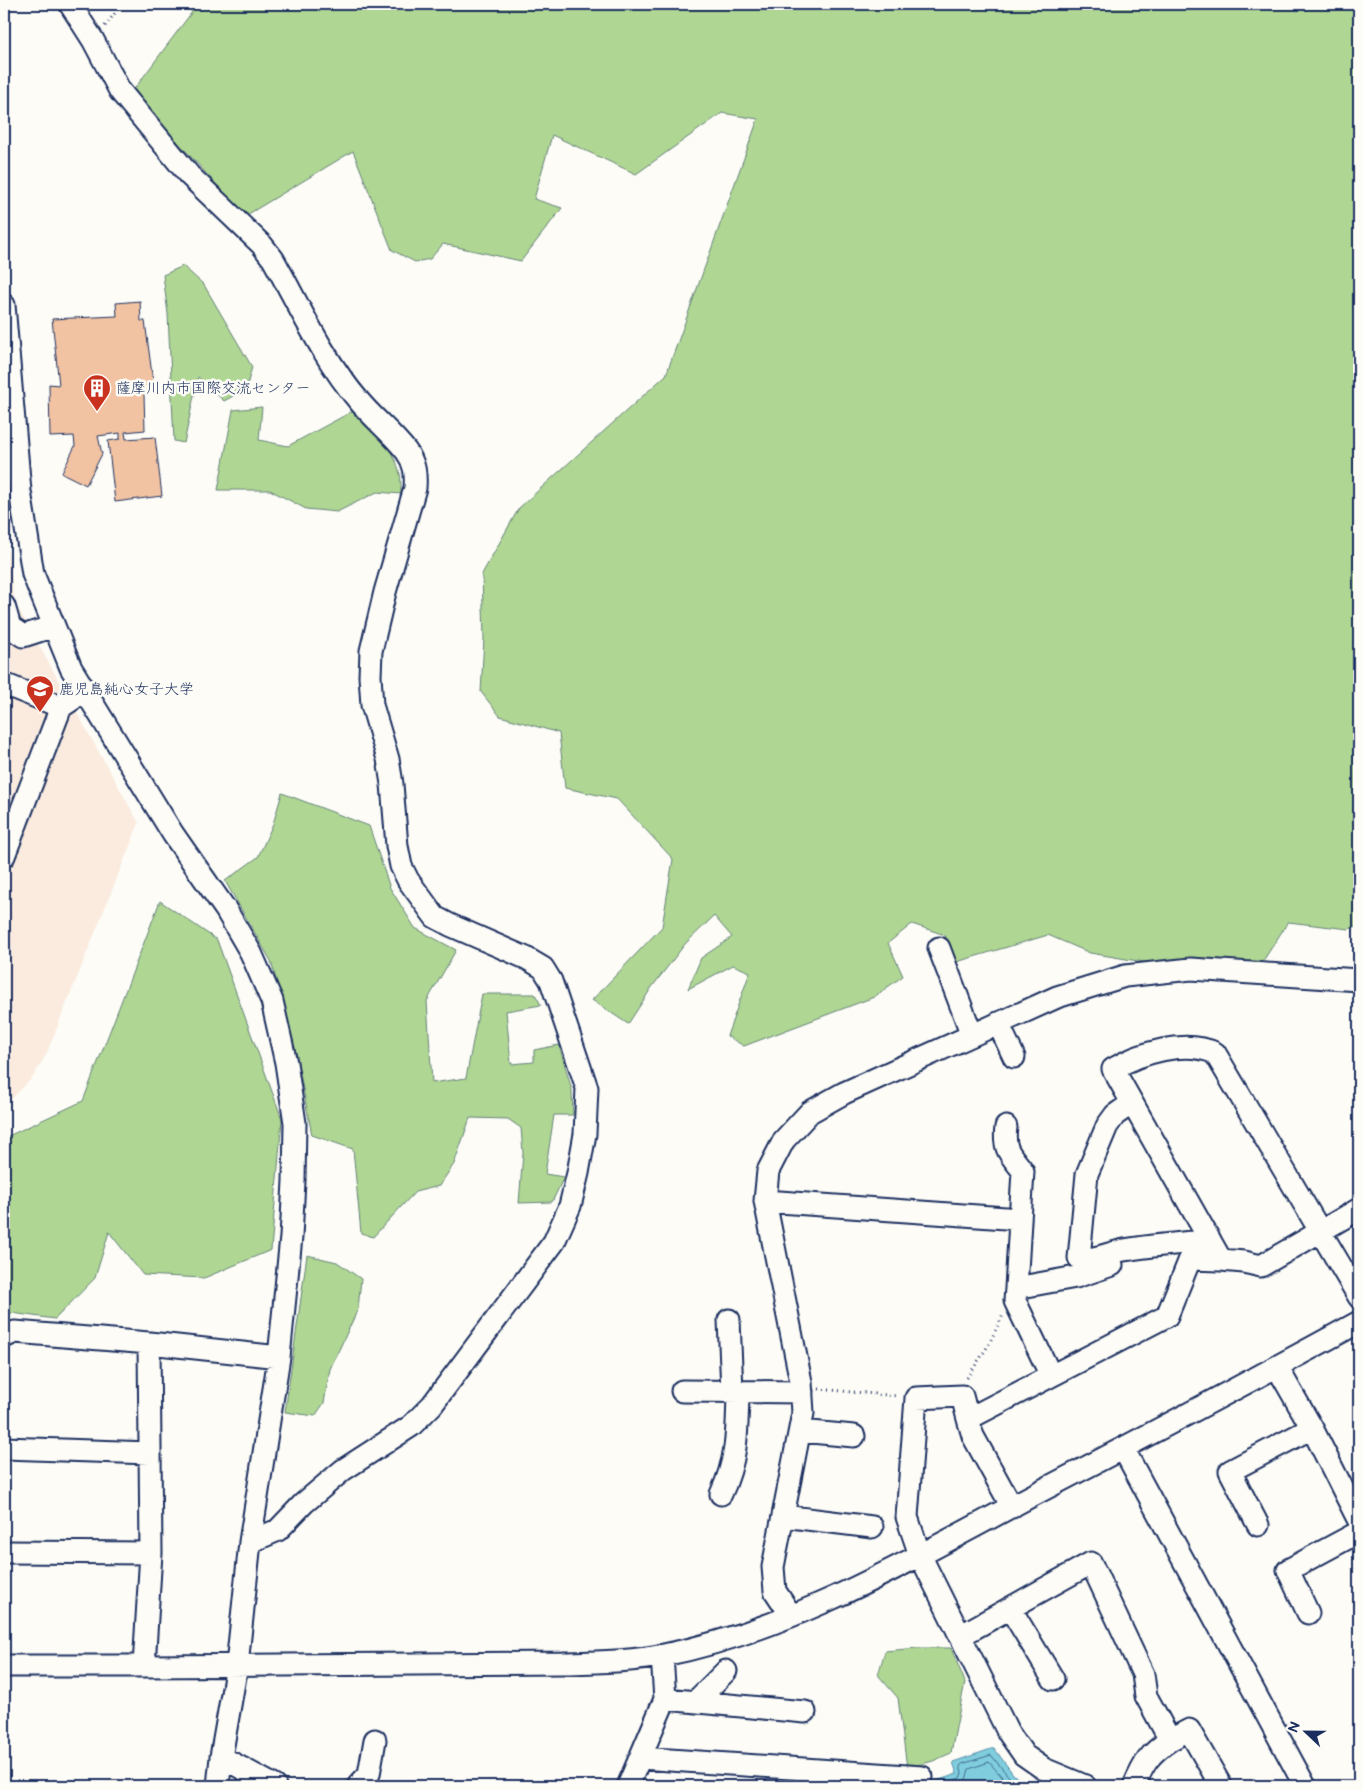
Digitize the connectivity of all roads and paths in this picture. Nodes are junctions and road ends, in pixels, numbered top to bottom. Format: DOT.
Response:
graph roads {
  1 [pos="70,4"];
  2 [pos="122,4"];
  3 [pos="93,40"];
  4 [pos="4,305"];
  5 [pos="4,606"];
  6 [pos="54,626"];
  7 [pos="4,684"];
  8 [pos="85,690"];
  9 [pos="61,707"];
  10 [pos="4,856"];
  11 [pos="939,948"];
  12 [pos="1359,980"];
  13 [pos="998,1023"];
  14 [pos="972,1035"];
  15 [pos="1014,1057"];
  16 [pos="1132,1103"];
  17 [pos="1006,1128"];
  18 [pos="1096,1152"];
  19 [pos="1074,1181"];
  20 [pos="765,1201"];
  21 [pos="1359,1209"];
  22 [pos="1020,1219"];
  23 [pos="1321,1232"];
  24 [pos="1210,1240"];
  25 [pos="1190,1259"];
  26 [pos="1221,1260"];
  27 [pos="1016,1295"];
  28 [pos="1359,1297"];
  29 [pos="729,1320"];
  30 [pos="1359,1322"];
  31 [pos="4,1338"];
  32 [pos="149,1343"];
  33 [pos="279,1357"];
  34 [pos="1278,1367"];
  35 [pos="1051,1376"];
  36 [pos="801,1390"];
  37 [pos="682,1391"];
  38 [pos="735,1391"];
  39 [pos="962,1396"];
  40 [pos="916,1398"];
  41 [pos="968,1419"];
  42 [pos="1312,1428"];
  43 [pos="800,1431"];
  44 [pos="854,1436"];
  45 [pos="4,1448"];
  46 [pos="1123,1448"];
  47 [pos="150,1453"];
  48 [pos="721,1494"];
  49 [pos="1012,1506"];
  50 [pos="783,1516"];
  51 [pos="1359,1520"];
  52 [pos="1258,1525"];
  53 [pos="872,1528"];
  54 [pos="1359,1532"];
  55 [pos="250,1542"];
  56 [pos="4,1552"];
  57 [pos="151,1553"];
  58 [pos="920,1555"];
  59 [pos="1010,1608"];
  60 [pos="1308,1613"];
  61 [pos="791,1615"];
  62 [pos="960,1636"];
  63 [pos="662,1656"];
  64 [pos="237,1665"];
  65 [pos="4,1666"];
  66 [pos="144,1666"];
  67 [pos="726,1671"];
  68 [pos="1053,1679"];
  69 [pos="665,1700"];
  70 [pos="694,1702"];
  71 [pos="805,1712"];
  72 [pos="375,1740"];
  73 [pos="1170,1740"];
  74 [pos="221,1757"];
  75 [pos="640,1758"];
  76 [pos="922,1777"];
  77 [pos="218,1786"];
  78 [pos="276,1786"];
  79 [pos="358,1786"];
  80 [pos="628,1786"];
  81 [pos="1085,1786"];
  82 [pos="1134,1786"];
  83 [pos="1220,1786"];
  84 [pos="1304,1786"];
  1 -- 3 [label="street"];
  2 -- 3 [label="path"];
  3 -- 55 [label="street"];
  4 -- 6 [label="street"];
  5 -- 6 [label="street"];
  6 -- 8 [label="street"];
  7 -- 9 [label="street"];
  8 -- 9 [label="street"];
  8 -- 33 [label="street"];
  9 -- 10 [label="street"];
  11 -- 14 [label="street"];
  12 -- 13 [label="street"];
  13 -- 14 [label="street"];
  13 -- 15 [label="street"];
  14 -- 20 [label="street"];
  16 -- 18 [label="street"];
  16 -- 23 [label="street"];
  16 -- 24 [label="street"];
  17 -- 22 [label="street"];
  18 -- 19 [label="street"];
  18 -- 24 [label="street"];
  20 -- 22 [label="street"];
  20 -- 36 [label="street"];
  21 -- 23 [label="street"];
  22 -- 27 [label="street"];
  23 -- 26 [label="street"];
  23 -- 28 [label="street"];
  24 -- 26 [label="street"];
  25 -- 26 [label="street"];
  25 -- 27 [label="street"];
  25 -- 35 [label="street"];
  27 -- 35 [label="street"];
  27 -- 39 [label="path"];
  29 -- 38 [label="street"];
  30 -- 34 [label="street"];
  31 -- 32 [label="street"];
  32 -- 33 [label="street"];
  32 -- 47 [label="street"];
  33 -- 55 [label="street"];
  34 -- 42 [label="street"];
  34 -- 46 [label="street"];
  35 -- 41 [label="street"];
  36 -- 38 [label="street"];
  36 -- 40 [label="path"];
  36 -- 43 [label="street"];
  37 -- 38 [label="street"];
  38 -- 48 [label="street"];
  39 -- 40 [label="street"];
  39 -- 41 [label="street"];
  40 -- 58 [label="street"];
  41 -- 49 [label="street"];
  42 -- 51 [label="street"];
  42 -- 52 [label="street"];
  43 -- 44 [label="street"];
  43 -- 50 [label="street"];
  45 -- 47 [label="street"];
  46 -- 49 [label="street"];
  46 -- 84 [label="street"];
  47 -- 57 [label="street"];
  49 -- 58 [label="street"];
  50 -- 53 [label="street"];
  50 -- 61 [label="street"];
  54 -- 60 [label="street"];
  55 -- 64 [label="street"];
  56 -- 57 [label="street"];
  57 -- 66 [label="street"];
  58 -- 61 [label="street"];
  58 -- 62 [label="street"];
  59 -- 62 [label="street"];
  59 -- 68 [label="street"];
  59 -- 73 [label="street"];
  61 -- 63 [label="street"];
  62 -- 81 [label="street"];
  63 -- 64 [label="street"];
  63 -- 69 [label="street"];
  64 -- 66 [label="street"];
  64 -- 74 [label="street"];
  65 -- 66 [label="street"];
  67 -- 70 [label="street"];
  69 -- 70 [label="street"];
  69 -- 75 [label="street"];
  70 -- 71 [label="street"];
  72 -- 79 [label="street"];
  73 -- 82 [label="street"];
  73 -- 83 [label="street"];
  74 -- 77 [label="street"];
  74 -- 78 [label="street"];
  75 -- 76 [label="street"];
  75 -- 80 [label="street"];
}
